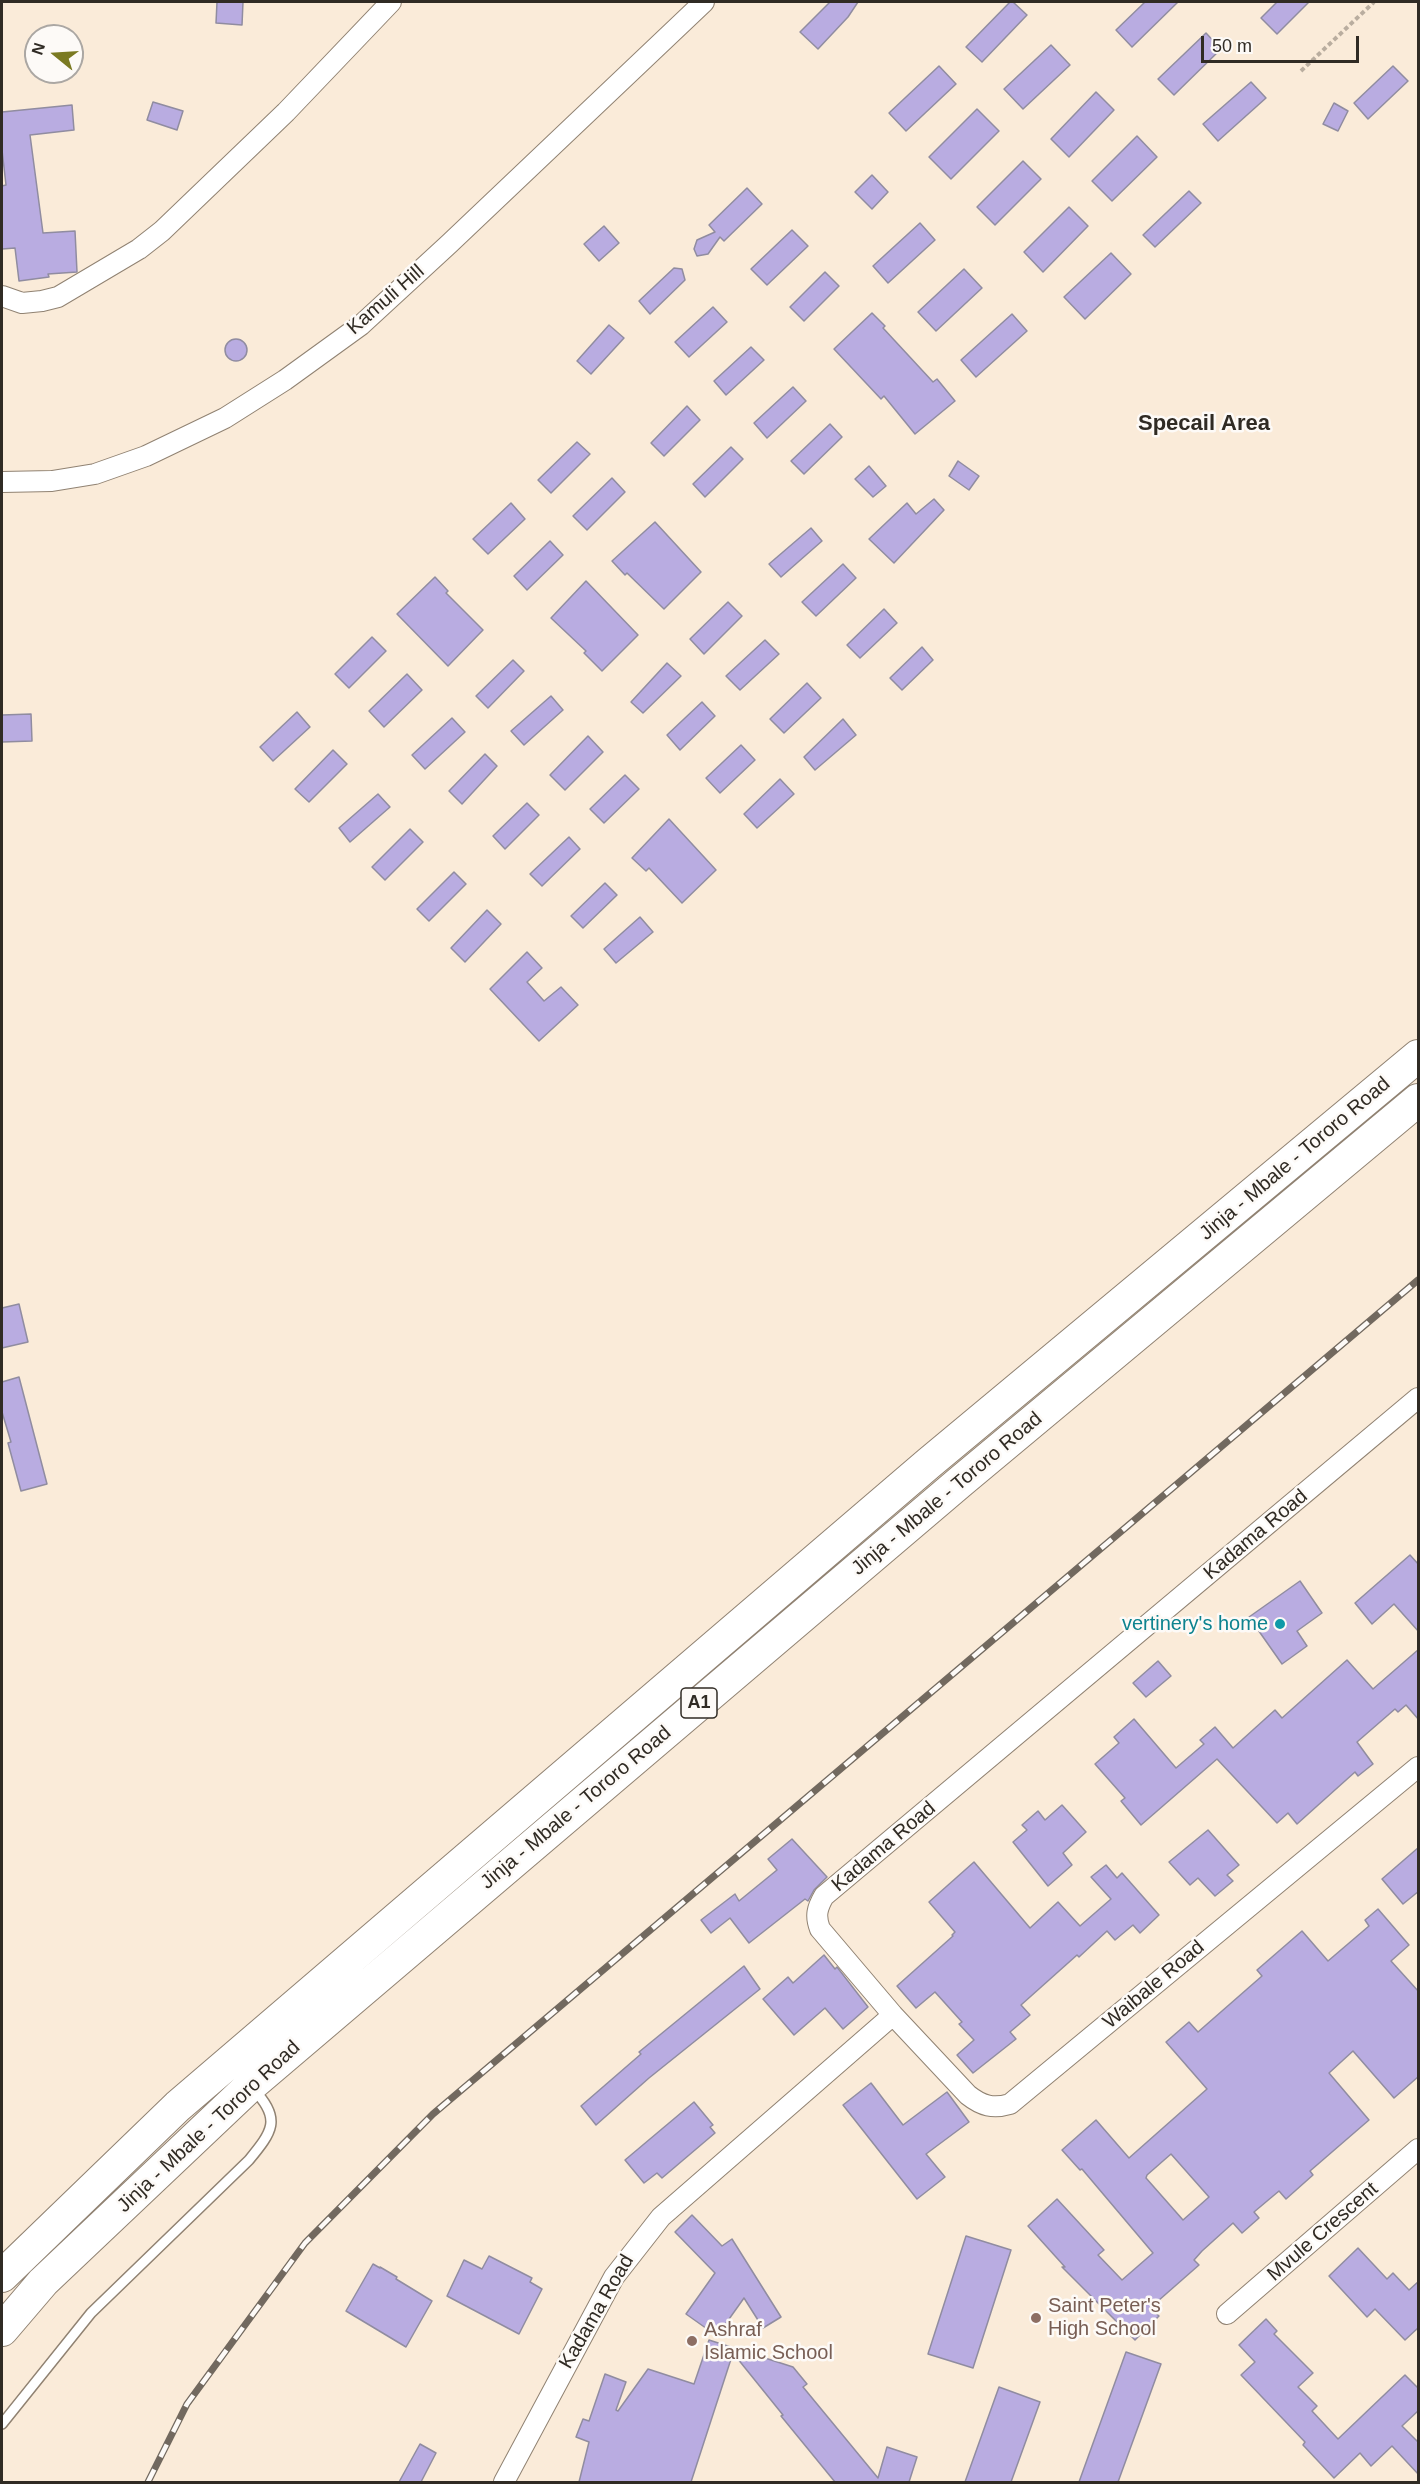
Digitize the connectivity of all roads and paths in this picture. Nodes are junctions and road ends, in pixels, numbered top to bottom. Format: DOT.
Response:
graph roads {
  1 [pos="391,2"];
  2 [pos="704,2"];
  3 [pos="1374,2"];
  4 [pos="1301,70"];
  5 [pos="2,296"];
  6 [pos="2,482"];
  7 [pos="1419,1056"];
  8 [pos="1419,1100"];
  9 [pos="1419,1398"];
  10 [pos="1419,1767"];
  11 [pos="893,2015"];
  12 [pos="250,2086"];
  13 [pos="1419,2150"];
  14 [pos="2,2276"];
  15 [pos="1227,2314"];
  16 [pos="2,2330"];
  17 [pos="2,2424"];
  18 [pos="504,2482"];
  1 -- 5 [label="street"];
  2 -- 6 [label="street, Kamuli Hill"];
  3 -- 4 [label="path"];
  7 -- 14 [label="highway, Jinja - Mbale - Tororo Road / A1"];
  8 -- 12 [label="highway, Jinja - Mbale - Tororo Road / A1"];
  9 -- 11 [label="street, Kadama Road"];
  10 -- 11 [label="street, Waibale Road"];
  11 -- 18 [label="street, Kadama Road"];
  12 -- 16 [label="highway, Jinja - Mbale - Tororo Road / A1"];
  12 -- 17 [label="lane"];
  13 -- 15 [label="street, Mvule Crescent"];
}
